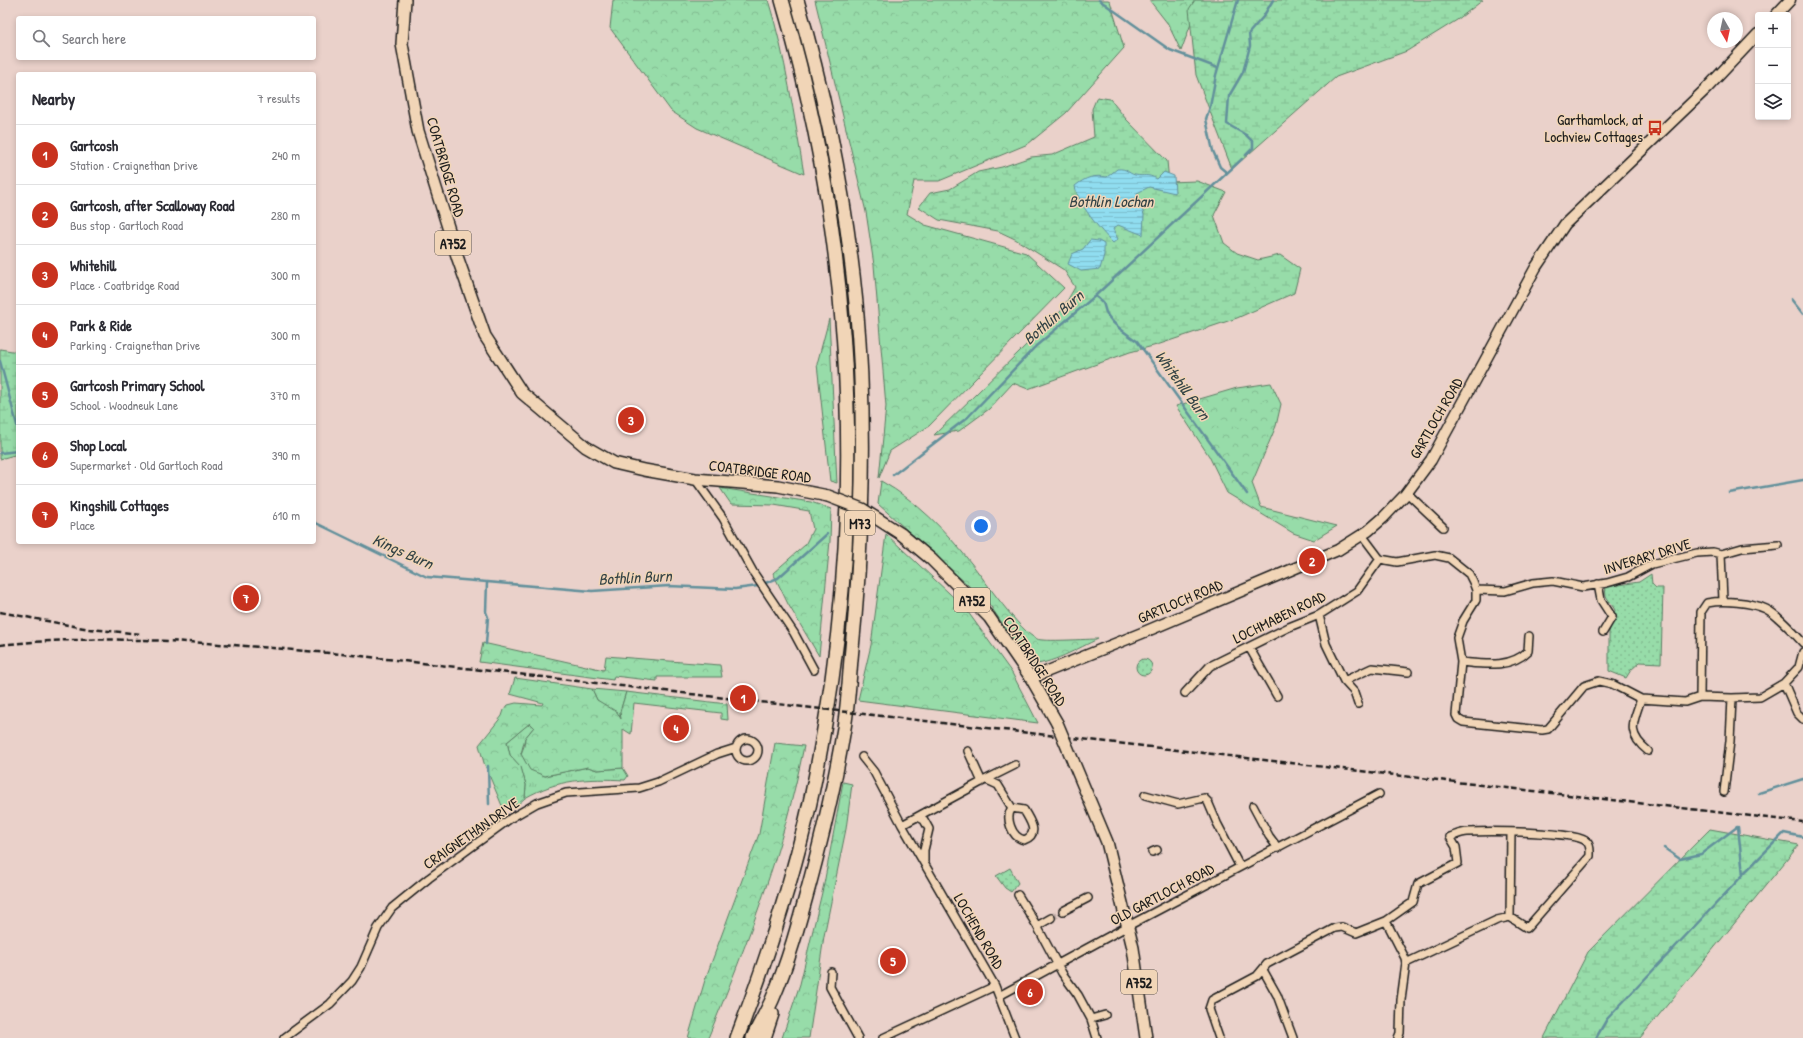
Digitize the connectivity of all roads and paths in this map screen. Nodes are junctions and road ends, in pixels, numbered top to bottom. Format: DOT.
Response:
graph roads {
  1 [pos="404,0"];
  2 [pos="782,0"];
  3 [pos="797,0"];
  4 [pos="1790,0"];
  5 [pos="1779,12"];
  6 [pos="1755,37"];
  7 [pos="695,479"];
  8 [pos="1407,493"];
  9 [pos="1443,527"];
  10 [pos="1362,535"];
  11 [pos="1778,545"];
  12 [pos="1721,554"];
  13 [pos="1380,559"];
  14 [pos="1598,584"];
  15 [pos="1476,590"];
  16 [pos="1723,600"];
  17 [pos="1319,615"];
  18 [pos="1603,632"];
  19 [pos="1529,636"];
  20 [pos="1803,643"];
  21 [pos="1249,647"];
  22 [pos="1803,652"];
  23 [pos="1461,662"];
  24 [pos="814,670"];
  25 [pos="1408,672"];
  26 [pos="1031,678"];
  27 [pos="1344,681"];
  28 [pos="1784,683"];
  29 [pos="1185,693"];
  30 [pos="1277,696"];
  31 [pos="1700,697"];
  32 [pos="1732,698"];
  33 [pos="1641,699"];
  34 [pos="1358,704"];
  35 [pos="1803,719"];
  36 [pos="736,748"];
  37 [pos="968,751"];
  38 [pos="1648,751"];
  39 [pos="862,757"];
  40 [pos="1016,765"];
  41 [pos="985,781"];
  42 [pos="1724,792"];
  43 [pos="1379,794"];
  44 [pos="1145,795"];
  45 [pos="1253,806"];
  46 [pos="1012,808"];
  47 [pos="918,817"];
  48 [pos="902,825"];
  49 [pos="1511,832"];
  50 [pos="1278,848"];
  51 [pos="924,862"];
  52 [pos="1240,867"];
  53 [pos="792,874"];
  54 [pos="1018,895"];
  55 [pos="1088,898"];
  56 [pos="1063,911"];
  57 [pos="1510,917"];
  58 [pos="1051,918"];
  59 [pos="800,920"];
  60 [pos="1386,921"];
  61 [pos="1037,926"];
  62 [pos="1128,926"];
  63 [pos="1058,963"];
  64 [pos="1406,963"];
  65 [pos="1263,970"];
  66 [pos="831,972"];
  67 [pos="995,986"];
  68 [pos="999,996"];
  69 [pos="1105,1014"];
  70 [pos="1091,1018"];
  71 [pos="284,1038"];
  72 [pos="728,1038"];
  73 [pos="737,1038"];
  74 [pos="753,1038"];
  75 [pos="764,1038"];
  76 [pos="858,1038"];
  77 [pos="882,1038"];
  78 [pos="1015,1038"];
  79 [pos="1097,1038"];
  80 [pos="1146,1038"];
  81 [pos="1219,1038"];
  82 [pos="1293,1038"];
  83 [pos="1398,1038"];
  1 -- 7 [label="main road, COATBRIDGE ROAD / A752"];
  2 -- 53 [label="highway, M73"];
  3 -- 59 [label="highway, M73"];
  4 -- 5 [label="main road"];
  6 -- 8 [label="main road, GARTLOCH ROAD"];
  7 -- 24 [label="street, COATBRIDGE ROAD"];
  7 -- 26 [label="main road, COATBRIDGE ROAD / A752, bridge"];
  8 -- 9 [label="street"];
  8 -- 10 [label="main road, GARTLOCH ROAD"];
  10 -- 13 [label="street"];
  10 -- 26 [label="main road, GARTLOCH ROAD"];
  11 -- 12 [label="street, INVERARY DRIVE"];
  12 -- 14 [label="street, INVERARY DRIVE"];
  12 -- 16 [label="street"];
  13 -- 15 [label="street"];
  13 -- 17 [label="street, LOCHMABEN ROAD"];
  14 -- 15 [label="street, INVERARY DRIVE"];
  14 -- 18 [label="street"];
  15 -- 23 [label="street"];
  16 -- 20 [label="street"];
  16 -- 31 [label="street"];
  17 -- 21 [label="street, LOCHMABEN ROAD"];
  17 -- 27 [label="street"];
  19 -- 23 [label="street"];
  21 -- 29 [label="street, LOCHMABEN ROAD"];
  21 -- 30 [label="street"];
  22 -- 28 [label="street"];
  23 -- 33 [label="street"];
  25 -- 27 [label="street"];
  26 -- 62 [label="main road, COATBRIDGE ROAD / A752, bridge"];
  27 -- 34 [label="street"];
  28 -- 32 [label="street"];
  28 -- 35 [label="street"];
  31 -- 32 [label="street"];
  31 -- 33 [label="street"];
  32 -- 42 [label="street"];
  33 -- 38 [label="street"];
  36 -- 71 [label="street, CRAIGNETHAN DRIVE"];
  37 -- 41 [label="street"];
  39 -- 48 [label="street, LOCHEND ROAD"];
  40 -- 41 [label="street"];
  41 -- 46 [label="street"];
  41 -- 47 [label="street"];
  43 -- 50 [label="street, OLD GARTLOCH ROAD"];
  44 -- 52 [label="street"];
  45 -- 50 [label="street"];
  46 -- 46 [label="street"];
  47 -- 48 [label="street"];
  47 -- 51 [label="street"];
  48 -- 51 [label="street, LOCHEND ROAD"];
  49 -- 57 [label="street"];
  49 -- 57 [label="street"];
  49 -- 60 [label="street"];
  50 -- 52 [label="street, OLD GARTLOCH ROAD"];
  51 -- 67 [label="street, LOCHEND ROAD"];
  52 -- 62 [label="street, OLD GARTLOCH ROAD"];
  53 -- 72 [label="highway"];
  53 -- 73 [label="highway, M73"];
  54 -- 61 [label="street"];
  55 -- 56 [label="street"];
  57 -- 64 [label="street"];
  58 -- 61 [label="street"];
  59 -- 74 [label="highway, M73"];
  59 -- 75 [label="highway"];
  60 -- 64 [label="street"];
  60 -- 65 [label="street"];
  61 -- 63 [label="street"];
  62 -- 63 [label="street, OLD GARTLOCH ROAD"];
  62 -- 80 [label="main road, A752"];
  63 -- 68 [label="street, OLD GARTLOCH ROAD"];
  63 -- 70 [label="street"];
  64 -- 83 [label="street"];
  65 -- 81 [label="street"];
  65 -- 82 [label="street"];
  66 -- 76 [label="street"];
  67 -- 68 [label="street, LOCHEND ROAD"];
  67 -- 77 [label="street"];
  68 -- 78 [label="street, LOCHEND ROAD"];
  69 -- 70 [label="street"];
  70 -- 79 [label="street"];
}
